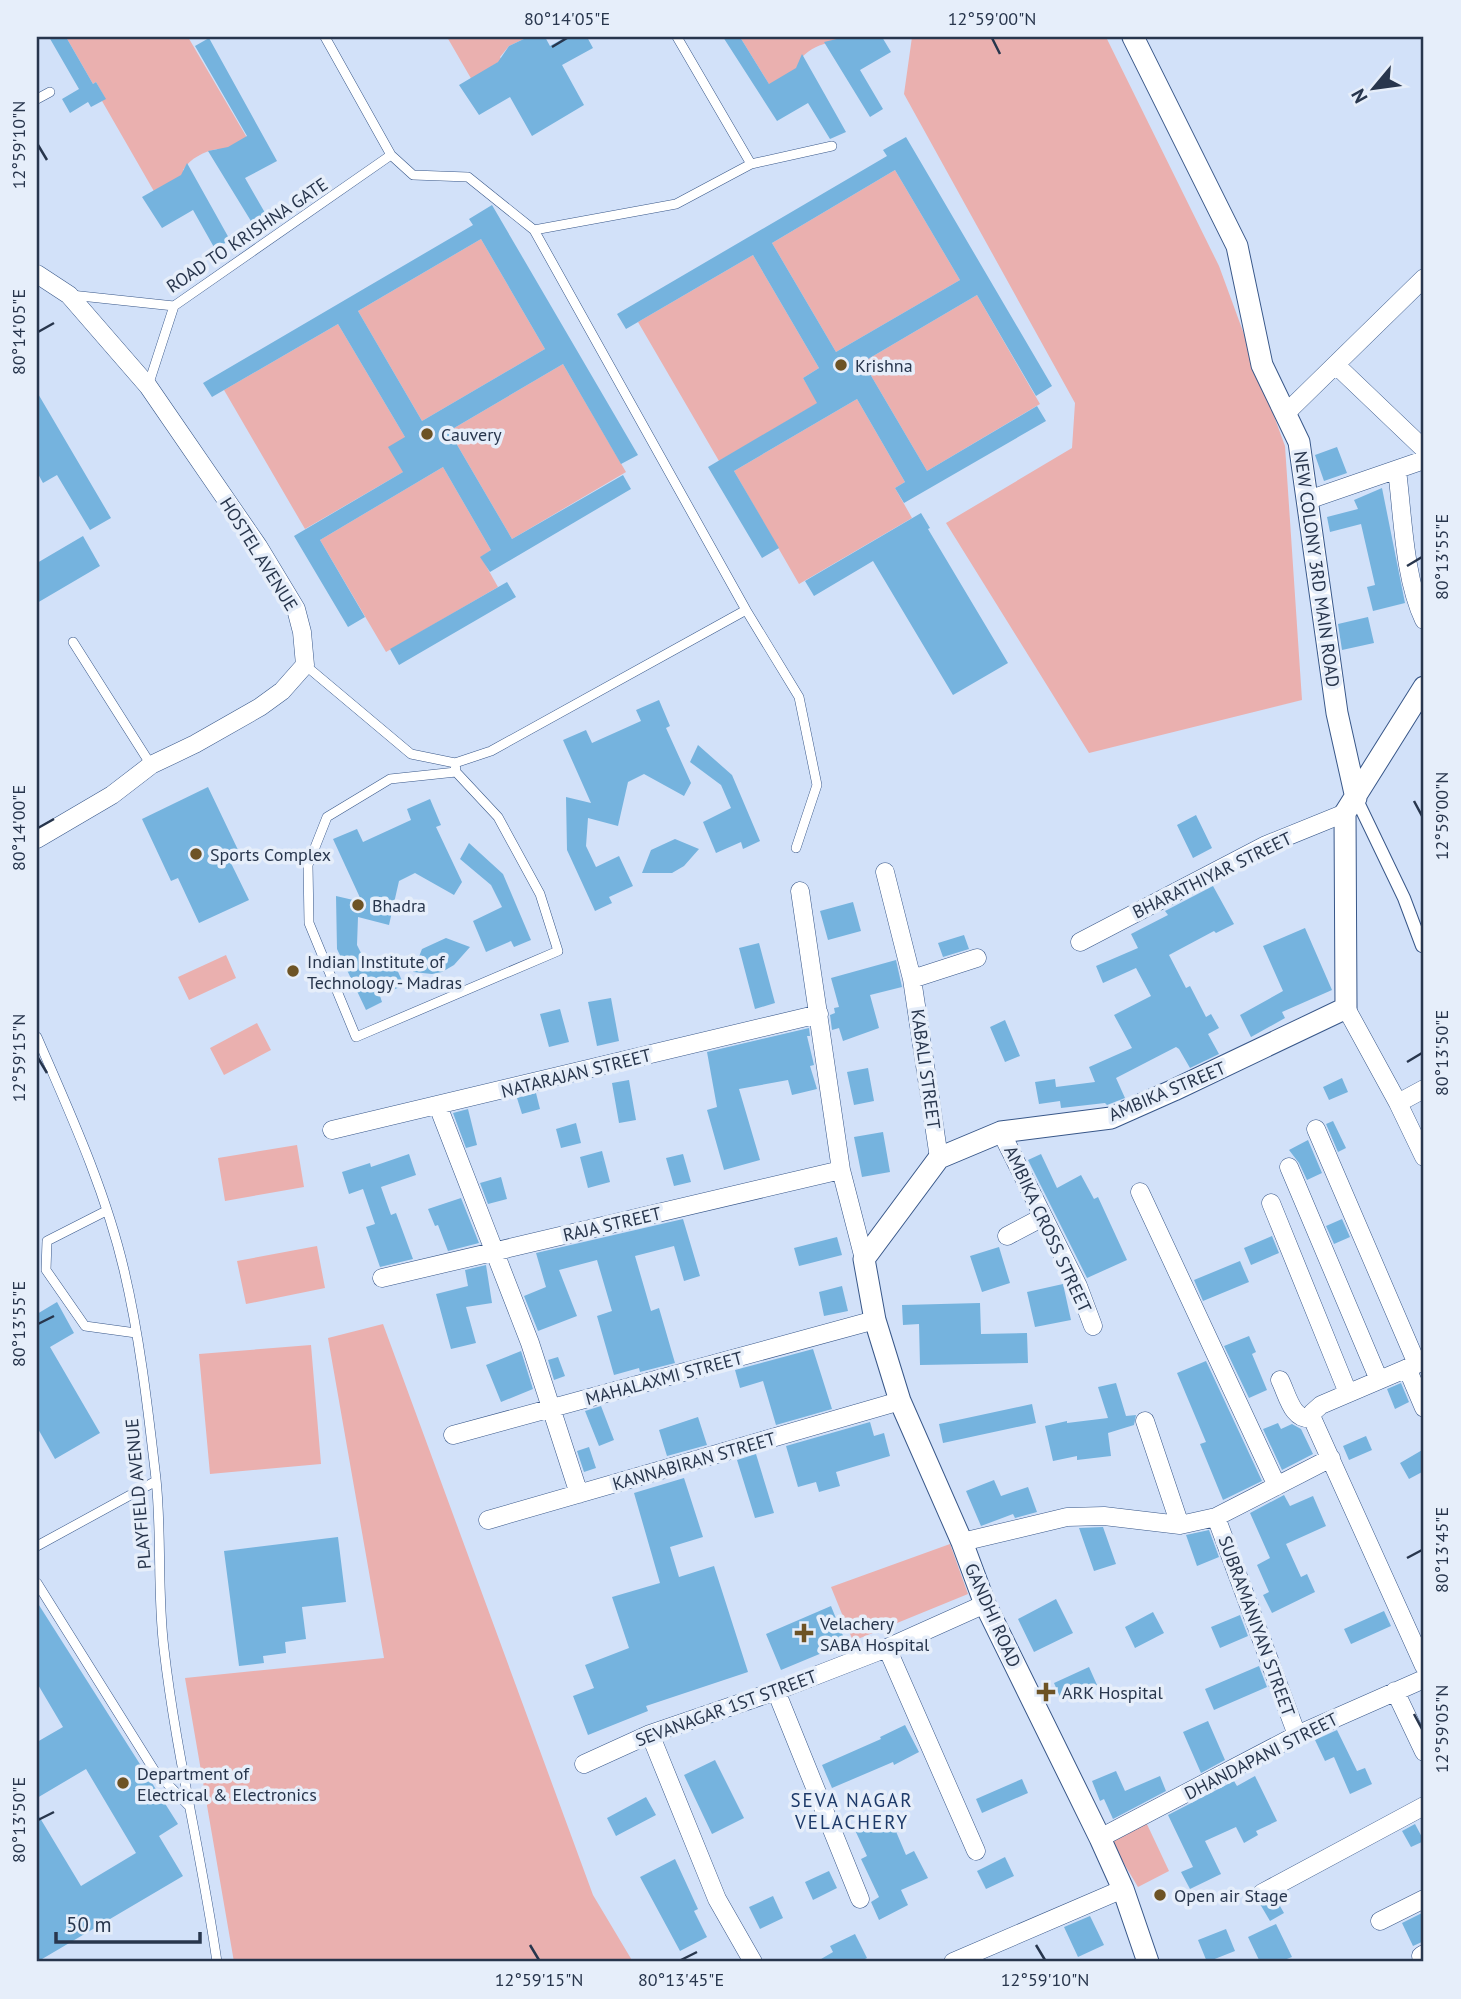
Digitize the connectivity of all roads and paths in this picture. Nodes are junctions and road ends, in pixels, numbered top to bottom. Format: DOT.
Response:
graph roads {
  1 [pos="325,37"];
  2 [pos="677,37"];
  3 [pos="1133,37"];
  4 [pos="50,92"];
  5 [pos="37,99"];
  6 [pos="832,146"];
  7 [pos="391,155"];
  8 [pos="751,164"];
  9 [pos="534,230"];
  10 [pos="37,274"];
  11 [pos="1421,287"];
  12 [pos="69,295"];
  13 [pos="174,306"];
  14 [pos="1336,365"];
  15 [pos="148,386"];
  16 [pos="1286,413"];
  17 [pos="1424,449"];
  18 [pos="1424,460"];
  19 [pos="1396,470"];
  20 [pos="1308,500"];
  21 [pos="746,610"];
  22 [pos="1424,621"];
  23 [pos="72,642"];
  24 [pos="305,665"];
  25 [pos="1424,687"];
  26 [pos="151,765"];
  27 [pos="456,767"];
  28 [pos="1351,805"];
  29 [pos="37,839"];
  30 [pos="796,848"];
  31 [pos="885,872"];
  32 [pos="800,891"];
  33 [pos="1080,942"];
  34 [pos="1422,946"];
  35 [pos="977,958"];
  36 [pos="912,979"];
  37 [pos="1346,1008"];
  38 [pos="819,1014"];
  39 [pos="37,1037"];
  40 [pos="1424,1089"];
  41 [pos="1398,1102"];
  42 [pos="438,1107"];
  43 [pos="1316,1129"];
  44 [pos="332,1130"];
  45 [pos="1001,1132"];
  46 [pos="1424,1157"];
  47 [pos="939,1158"];
  48 [pos="1289,1167"];
  49 [pos="841,1170"];
  50 [pos="1140,1192"];
  51 [pos="1271,1203"];
  52 [pos="106,1211"];
  53 [pos="1043,1217"];
  54 [pos="1007,1236"];
  55 [pos="494,1252"];
  56 [pos="864,1259"];
  57 [pos="382,1278"];
  58 [pos="875,1320"];
  59 [pos="1093,1326"];
  60 [pos="136,1333"];
  61 [pos="1416,1364"];
  62 [pos="1280,1380"];
  63 [pos="1379,1380"];
  64 [pos="1348,1393"];
  65 [pos="900,1401"];
  66 [pos="1424,1408"];
  67 [pos="550,1409"];
  68 [pos="1312,1418"];
  69 [pos="1145,1421"];
  70 [pos="453,1435"];
  71 [pos="1331,1458"];
  72 [pos="156,1481"];
  73 [pos="1277,1486"];
  74 [pos="579,1494"];
  75 [pos="1216,1517"];
  76 [pos="488,1520"];
  77 [pos="1180,1525"];
  78 [pos="962,1542"];
  79 [pos="37,1546"];
  80 [pos="37,1583"];
  81 [pos="985,1604"];
  82 [pos="887,1648"];
  83 [pos="1424,1666"];
  84 [pos="1424,1679"];
  85 [pos="776,1691"];
  86 [pos="1395,1691"];
  87 [pos="650,1734"];
  88 [pos="1297,1735"];
  89 [pos="1424,1752"];
  90 [pos="584,1764"];
  91 [pos="189,1805"];
  92 [pos="1424,1807"];
  93 [pos="1100,1838"];
  94 [pos="976,1851"];
  95 [pos="1123,1889"];
  96 [pos="1262,1893"];
  97 [pos="860,1899"];
  98 [pos="1424,1899"];
  99 [pos="1380,1921"];
  100 [pos="217,1962"];
  101 [pos="753,1962"];
  102 [pos="954,1962"];
  103 [pos="1148,1962"];
  1 -- 7 [label="lane"];
  2 -- 8 [label="lane"];
  3 -- 16 [label="street, NEW COLONY 3RD MAIN ROAD"];
  4 -- 5 [label="lane"];
  6 -- 8 [label="lane"];
  7 -- 9 [label="lane"];
  7 -- 13 [label="lane, ROAD TO KRISHNA GATE"];
  8 -- 9 [label="lane"];
  9 -- 21 [label="lane"];
  10 -- 12 [label="street, HOSTEL AVENUE"];
  11 -- 14 [label="street"];
  12 -- 13 [label="lane, ROAD TO KRISHNA GATE"];
  12 -- 15 [label="street, HOSTEL AVENUE"];
  13 -- 15 [label="lane"];
  14 -- 16 [label="street"];
  14 -- 17 [label="street"];
  15 -- 24 [label="street, HOSTEL AVENUE"];
  16 -- 20 [label="street, NEW COLONY 3RD MAIN ROAD"];
  18 -- 19 [label="street"];
  19 -- 20 [label="street"];
  19 -- 22 [label="street"];
  20 -- 28 [label="street, NEW COLONY 3RD MAIN ROAD"];
  21 -- 27 [label="lane"];
  21 -- 30 [label="lane"];
  23 -- 26 [label="lane"];
  24 -- 26 [label="street"];
  24 -- 27 [label="lane"];
  25 -- 28 [label="street"];
  26 -- 29 [label="street"];
  27 -- 27 [label="lane"];
  28 -- 33 [label="street, BHARATHIYAR STREET"];
  28 -- 34 [label="street"];
  28 -- 37 [label="street, NEW COLONY 3RD MAIN ROAD"];
  31 -- 36 [label="street, KABALI STREET"];
  32 -- 38 [label="street"];
  35 -- 36 [label="street"];
  36 -- 47 [label="street, KABALI STREET"];
  37 -- 41 [label="street"];
  37 -- 45 [label="street, AMBIKA STREET"];
  38 -- 42 [label="street, NATARAJAN STREET"];
  38 -- 49 [label="street"];
  39 -- 52 [label="lane, PLAYFIELD AVENUE"];
  40 -- 41 [label="street"];
  41 -- 46 [label="street"];
  42 -- 44 [label="street, NATARAJAN STREET"];
  42 -- 55 [label="street"];
  43 -- 61 [label="street"];
  45 -- 47 [label="street, AMBIKA STREET"];
  45 -- 53 [label="street, AMBIKA CROSS STREET"];
  47 -- 56 [label="street"];
  48 -- 63 [label="street"];
  49 -- 55 [label="street, RAJA STREET"];
  49 -- 56 [label="street"];
  50 -- 73 [label="street"];
  51 -- 64 [label="street"];
  52 -- 60 [label="lane, PLAYFIELD AVENUE"];
  52 -- 60 [label="lane"];
  53 -- 54 [label="street"];
  53 -- 59 [label="street, AMBIKA CROSS STREET"];
  55 -- 57 [label="street, RAJA STREET"];
  55 -- 67 [label="street"];
  56 -- 58 [label="street, GANDHI ROAD"];
  58 -- 65 [label="street, GANDHI ROAD"];
  58 -- 67 [label="street, MAHALAXMI STREET"];
  60 -- 72 [label="lane, PLAYFIELD AVENUE"];
  61 -- 63 [label="street"];
  61 -- 66 [label="street"];
  62 -- 68 [label="street"];
  63 -- 64 [label="street"];
  64 -- 68 [label="street"];
  65 -- 74 [label="street, KANNABIRAN STREET"];
  65 -- 78 [label="street, GANDHI ROAD"];
  67 -- 70 [label="street, MAHALAXMI STREET"];
  67 -- 74 [label="street"];
  68 -- 71 [label="street"];
  69 -- 77 [label="street"];
  71 -- 73 [label="street"];
  71 -- 83 [label="street"];
  72 -- 79 [label="lane"];
  72 -- 91 [label="lane, PLAYFIELD AVENUE"];
  73 -- 75 [label="street"];
  74 -- 76 [label="street, KANNABIRAN STREET"];
  75 -- 77 [label="street"];
  75 -- 88 [label="street, SUBRAMANIYAN STREET"];
  77 -- 78 [label="street"];
  78 -- 81 [label="street, GANDHI ROAD"];
  80 -- 91 [label="lane"];
  81 -- 82 [label="street, SEVANAGAR 1ST STREET"];
  81 -- 93 [label="street, GANDHI ROAD"];
  82 -- 85 [label="street, SEVANAGAR 1ST STREET"];
  82 -- 94 [label="street"];
  84 -- 86 [label="street, DHANDAPANI STREET"];
  85 -- 87 [label="street, SEVANAGAR 1ST STREET"];
  85 -- 97 [label="street"];
  86 -- 88 [label="street, DHANDAPANI STREET"];
  86 -- 89 [label="street"];
  87 -- 90 [label="street, SEVANAGAR 1ST STREET"];
  87 -- 101 [label="street"];
  88 -- 93 [label="street, DHANDAPANI STREET"];
  91 -- 100 [label="lane, PLAYFIELD AVENUE"];
  92 -- 96 [label="street"];
  93 -- 95 [label="street, GANDHI ROAD"];
  95 -- 102 [label="street"];
  95 -- 103 [label="street, GANDHI ROAD"];
  98 -- 99 [label="street"];
}
